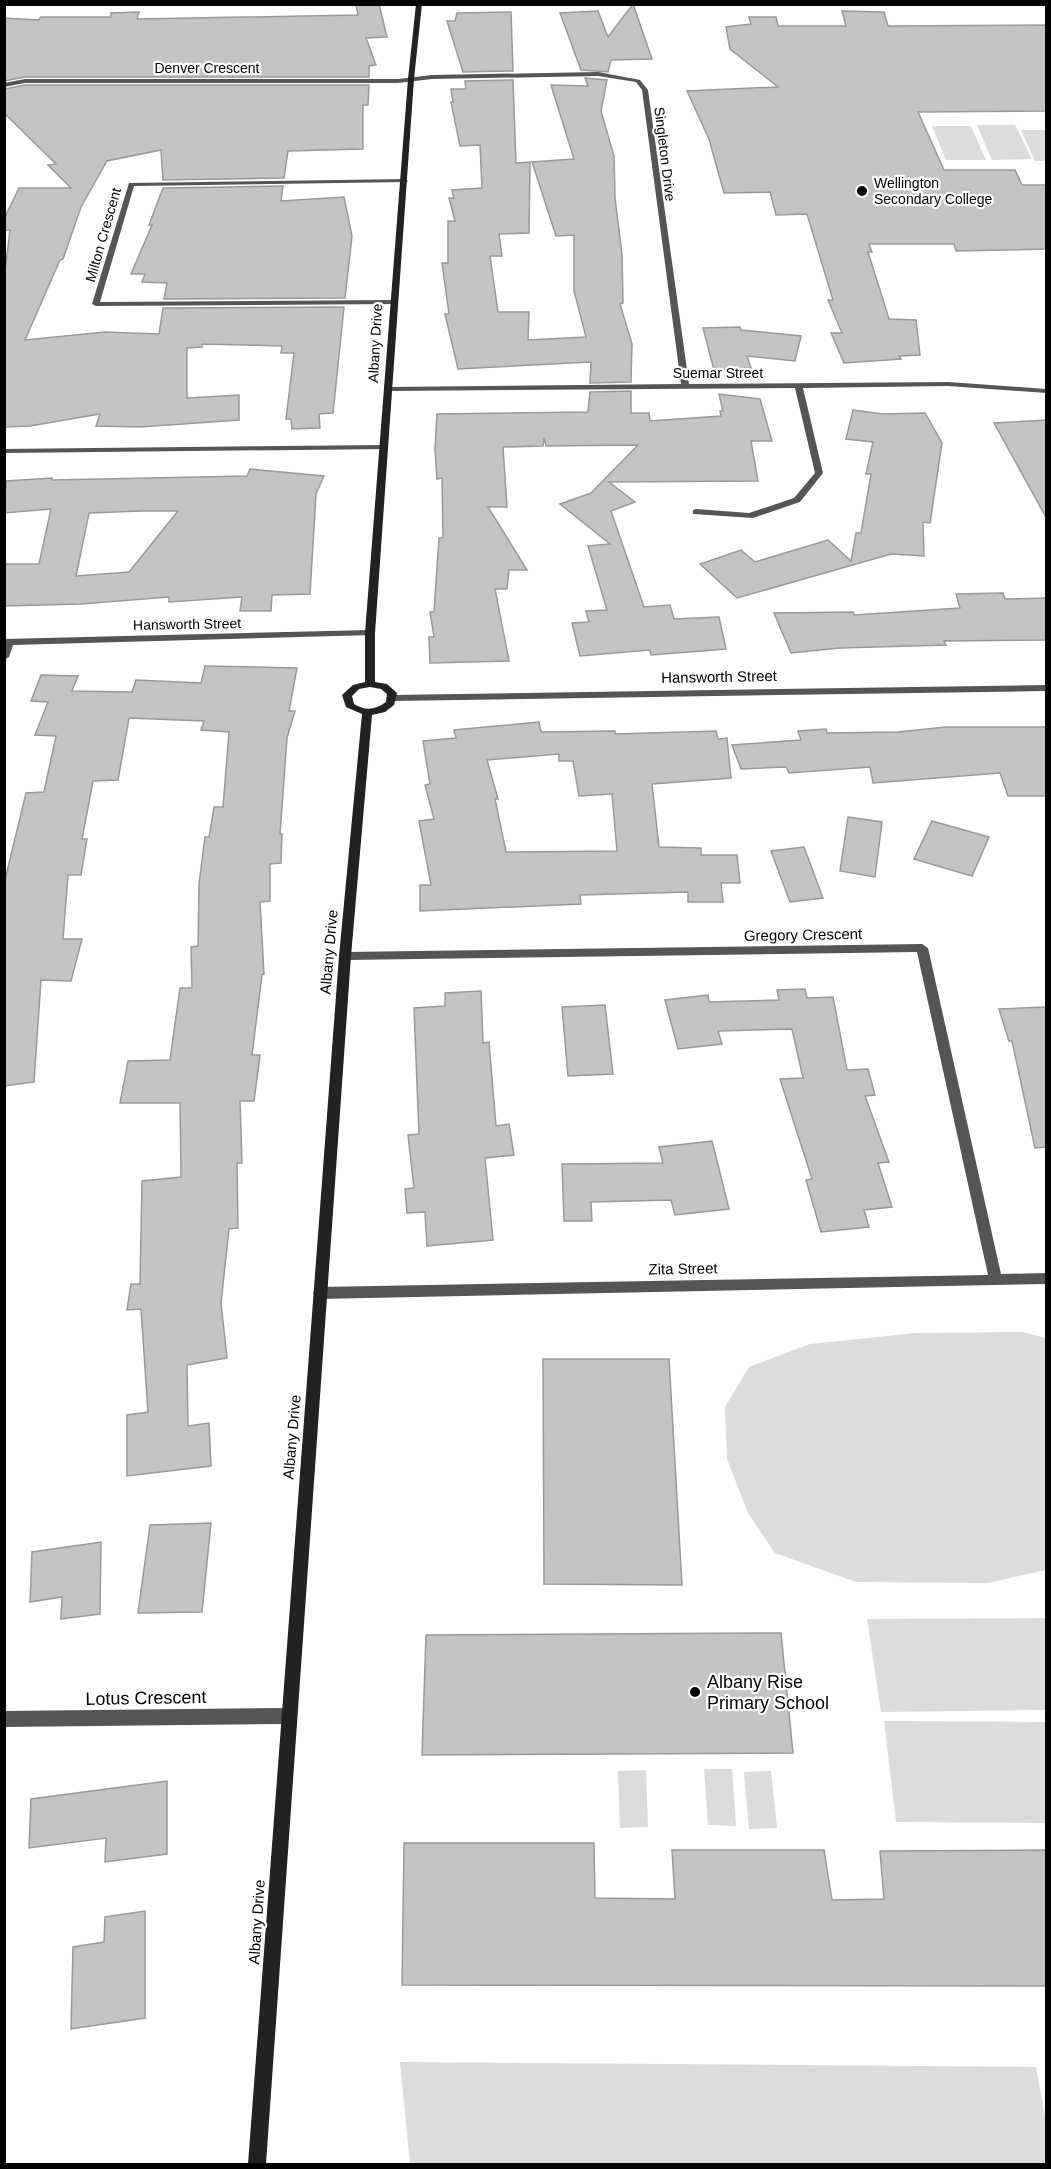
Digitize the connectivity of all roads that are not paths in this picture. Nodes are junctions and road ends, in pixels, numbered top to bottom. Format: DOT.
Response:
graph roads {
  1 [pos="418,4"];
  2 [pos="411,79"];
  3 [pos="4,85"];
  4 [pos="405,181"];
  5 [pos="394,302"];
  6 [pos="685,386"];
  7 [pos="799,386"];
  8 [pos="389,389"];
  9 [pos="1047,391"];
  10 [pos="384,447"];
  11 [pos="4,452"];
  12 [pos="696,512"];
  13 [pos="370,633"];
  14 [pos="7,642"];
  15 [pos="4,657"];
  16 [pos="370,684"];
  17 [pos="1047,688"];
  18 [pos="393,698"];
  19 [pos="367,712"];
  20 [pos="345,956"];
  21 [pos="1047,1279"];
  22 [pos="996,1280"];
  23 [pos="320,1293"];
  24 [pos="288,1716"];
  25 [pos="4,1719"];
  26 [pos="257,2164"];
  1 -- 2 [label="street, Albany Drive"];
  2 -- 3 [label="street, Denver Crescent"];
  2 -- 4 [label="street, Albany Drive"];
  2 -- 6 [label="street, Singleton Drive"];
  4 -- 5 [label="street, Albany Drive"];
  4 -- 5 [label="street, Milton Crescent"];
  5 -- 8 [label="street, Albany Drive"];
  6 -- 7 [label="street, Suemar Street"];
  6 -- 8 [label="street, Suemar Street"];
  7 -- 9 [label="street, Suemar Street"];
  7 -- 12 [label="street"];
  8 -- 10 [label="street, Albany Drive"];
  10 -- 11 [label="street"];
  10 -- 13 [label="street, Albany Drive"];
  13 -- 14 [label="street, Hansworth Street"];
  13 -- 16 [label="street, Albany Drive"];
  14 -- 15 [label="street"];
  16 -- 18 [label="street"];
  16 -- 19 [label="street"];
  17 -- 18 [label="street, Hansworth Street"];
  18 -- 19 [label="street"];
  19 -- 20 [label="street, Albany Drive"];
  20 -- 22 [label="street, Gregory Crescent"];
  20 -- 23 [label="street, Albany Drive"];
  21 -- 22 [label="street, Zita Street"];
  22 -- 23 [label="street, Zita Street"];
  23 -- 24 [label="street, Albany Drive"];
  24 -- 25 [label="street, Lotus Crescent"];
  24 -- 26 [label="street, Albany Drive"];
}
